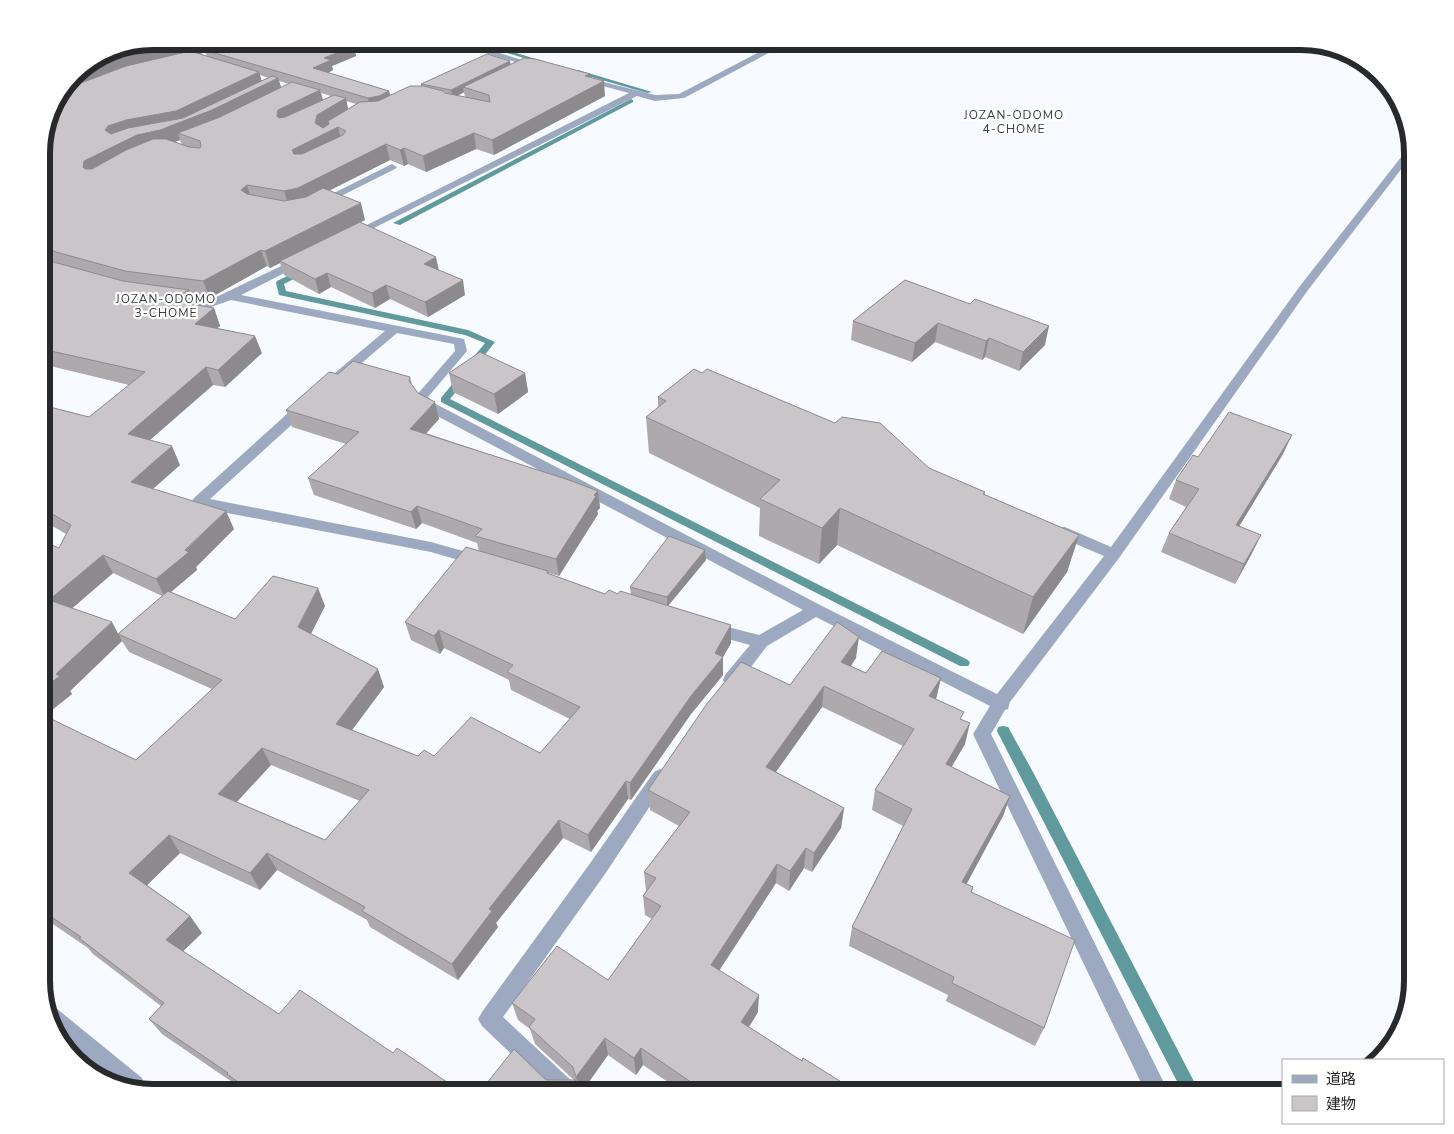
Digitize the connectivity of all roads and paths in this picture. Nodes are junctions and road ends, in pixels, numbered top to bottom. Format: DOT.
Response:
graph roads {
  1 [pos="482,50"];
  2 [pos="770,50"];
  3 [pos="532,64"];
  4 [pos="523,68"];
  5 [pos="551,69"];
  6 [pos="579,77"];
  7 [pos="636,93"];
  8 [pos="1404,158"];
  9 [pos="392,167"];
  10 [pos="313,206"];
  11 [pos="344,239"];
  12 [pos="309,257"];
  13 [pos="230,296"];
  14 [pos="158,297"];
  15 [pos="394,329"];
  16 [pos="332,382"];
  17 [pos="312,399"];
  18 [pos="1050,526"];
  19 [pos="1114,554"];
  20 [pos="496,566"];
  21 [pos="816,610"];
  22 [pos="700,626"];
  23 [pos="761,642"];
  24 [pos="717,697"];
  25 [pos="1002,704"];
  26 [pos="671,761"];
  27 [pos="61,1025"];
  28 [pos="126,1080"];
  29 [pos="558,1084"];
  30 [pos="1154,1084"];
  1 -- 3 [label="street"];
  2 -- 7 [label="street"];
  3 -- 4 [label="street"];
  3 -- 5 [label="street"];
  6 -- 7 [label="street"];
  7 -- 11 [label="street"];
  8 -- 19 [label="street"];
  9 -- 10 [label="street"];
  12 -- 13 [label="street"];
  13 -- 14 [label="street"];
  13 -- 15 [label="street"];
  15 -- 16 [label="street"];
  15 -- 21 [label="street"];
  17 -- 20 [label="street"];
  18 -- 19 [label="street"];
  19 -- 25 [label="street"];
  21 -- 23 [label="street"];
  21 -- 25 [label="street"];
  22 -- 23 [label="street"];
  23 -- 24 [label="street"];
  25 -- 30 [label="street"];
  26 -- 29 [label="street"];
  27 -- 28 [label="street"];
}
